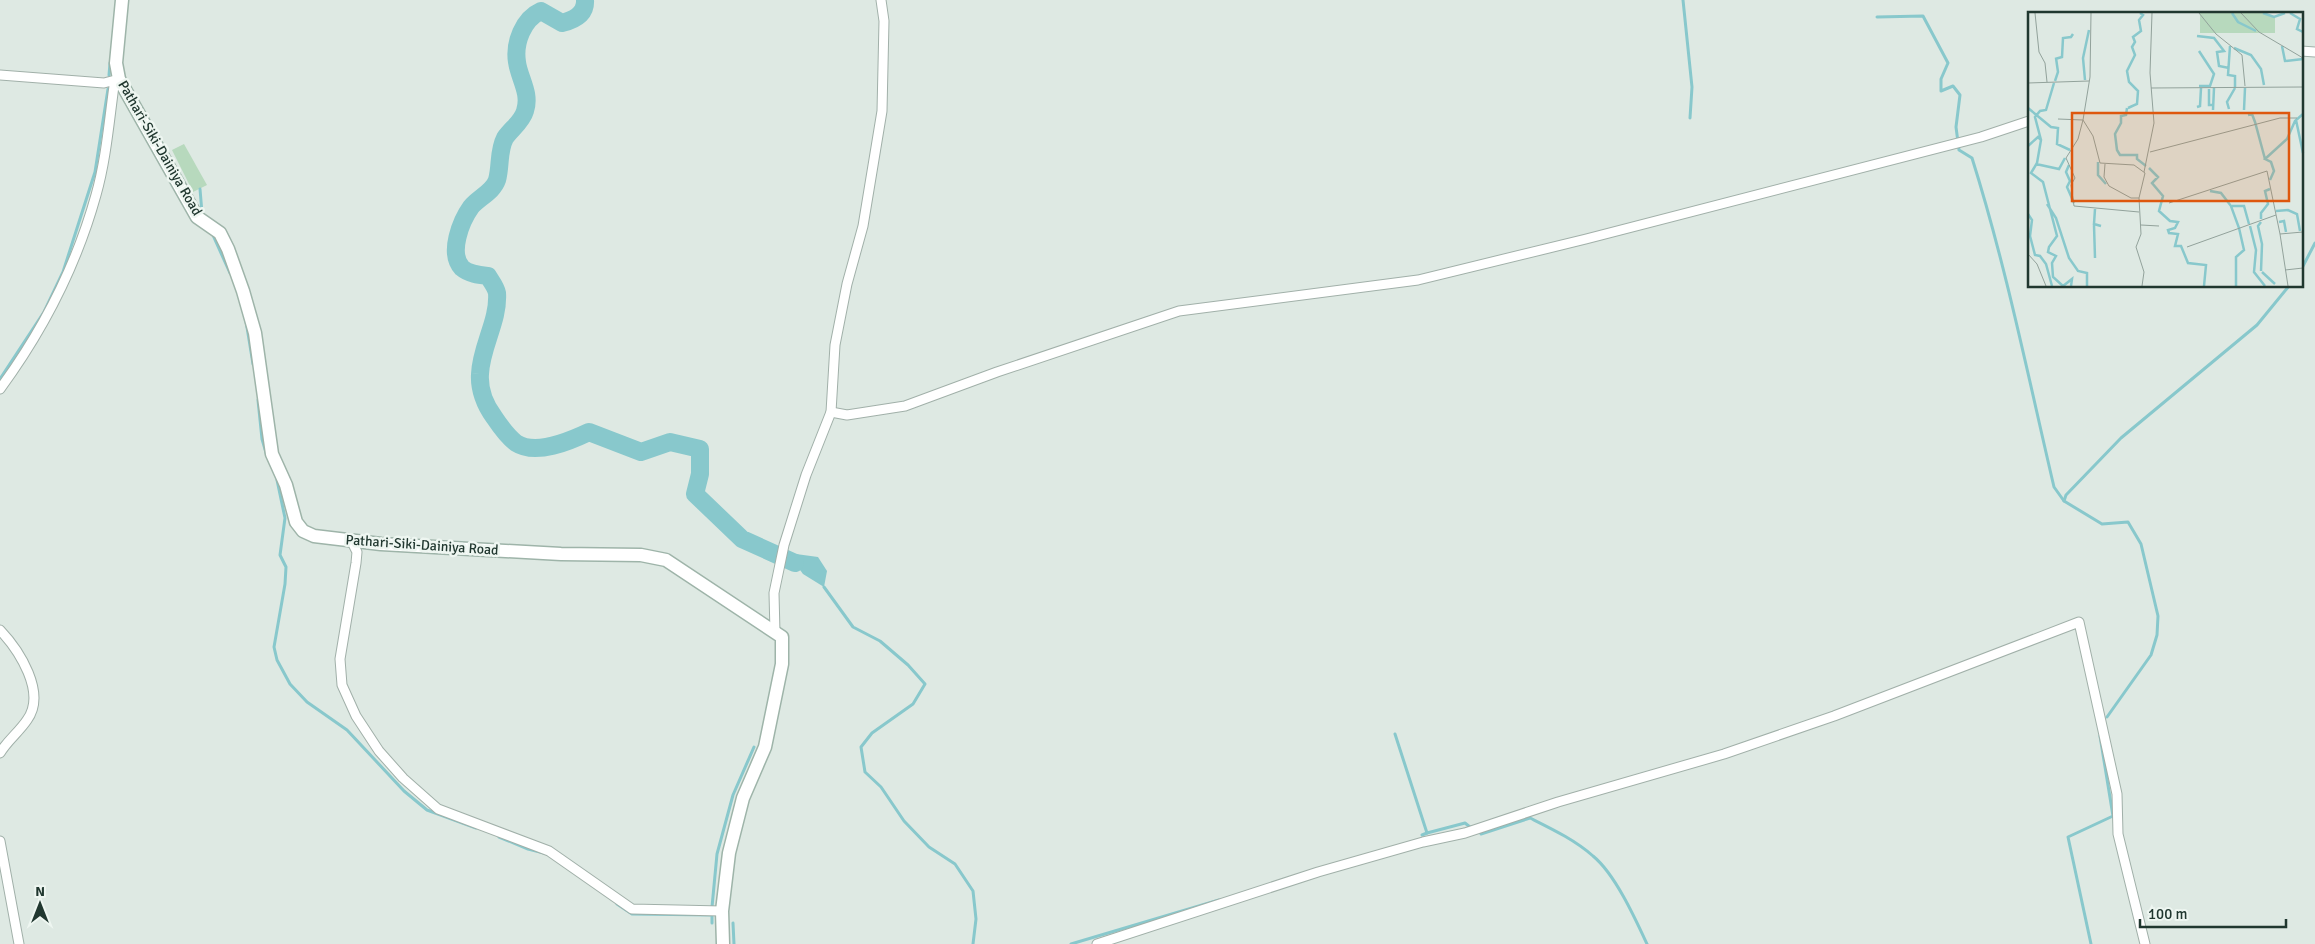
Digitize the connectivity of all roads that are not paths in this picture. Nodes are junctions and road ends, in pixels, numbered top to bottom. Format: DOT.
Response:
graph roads {
  1 [pos="122,0"];
  2 [pos="881,0"];
  3 [pos="2302,51"];
  4 [pos="2315,52"];
  5 [pos="0,75"];
  6 [pos="119,79"];
  7 [pos="2028,121"];
  8 [pos="0,389"];
  9 [pos="831,412"];
  10 [pos="351,540"];
  11 [pos="0,630"];
  12 [pos="775,632"];
  13 [pos="0,753"];
  14 [pos="0,841"];
  15 [pos="722,911"];
  16 [pos="20,944"];
  17 [pos="723,944"];
  18 [pos="1097,944"];
  19 [pos="2145,944"];
  1 -- 6 [label="main road, Pathari-Siki-Dainiya Road"];
  2 -- 9 [label="street"];
  3 -- 4 [label="street"];
  5 -- 6 [label="street"];
  6 -- 8 [label="street"];
  6 -- 10 [label="main road, Pathari-Siki-Dainiya Road"];
  7 -- 9 [label="street"];
  9 -- 12 [label="street"];
  10 -- 12 [label="main road, Pathari-Siki-Dainiya Road"];
  10 -- 15 [label="street"];
  11 -- 13 [label="street"];
  12 -- 15 [label="main road"];
  14 -- 16 [label="street"];
  15 -- 17 [label="main road"];
  18 -- 19 [label="street"];
}
